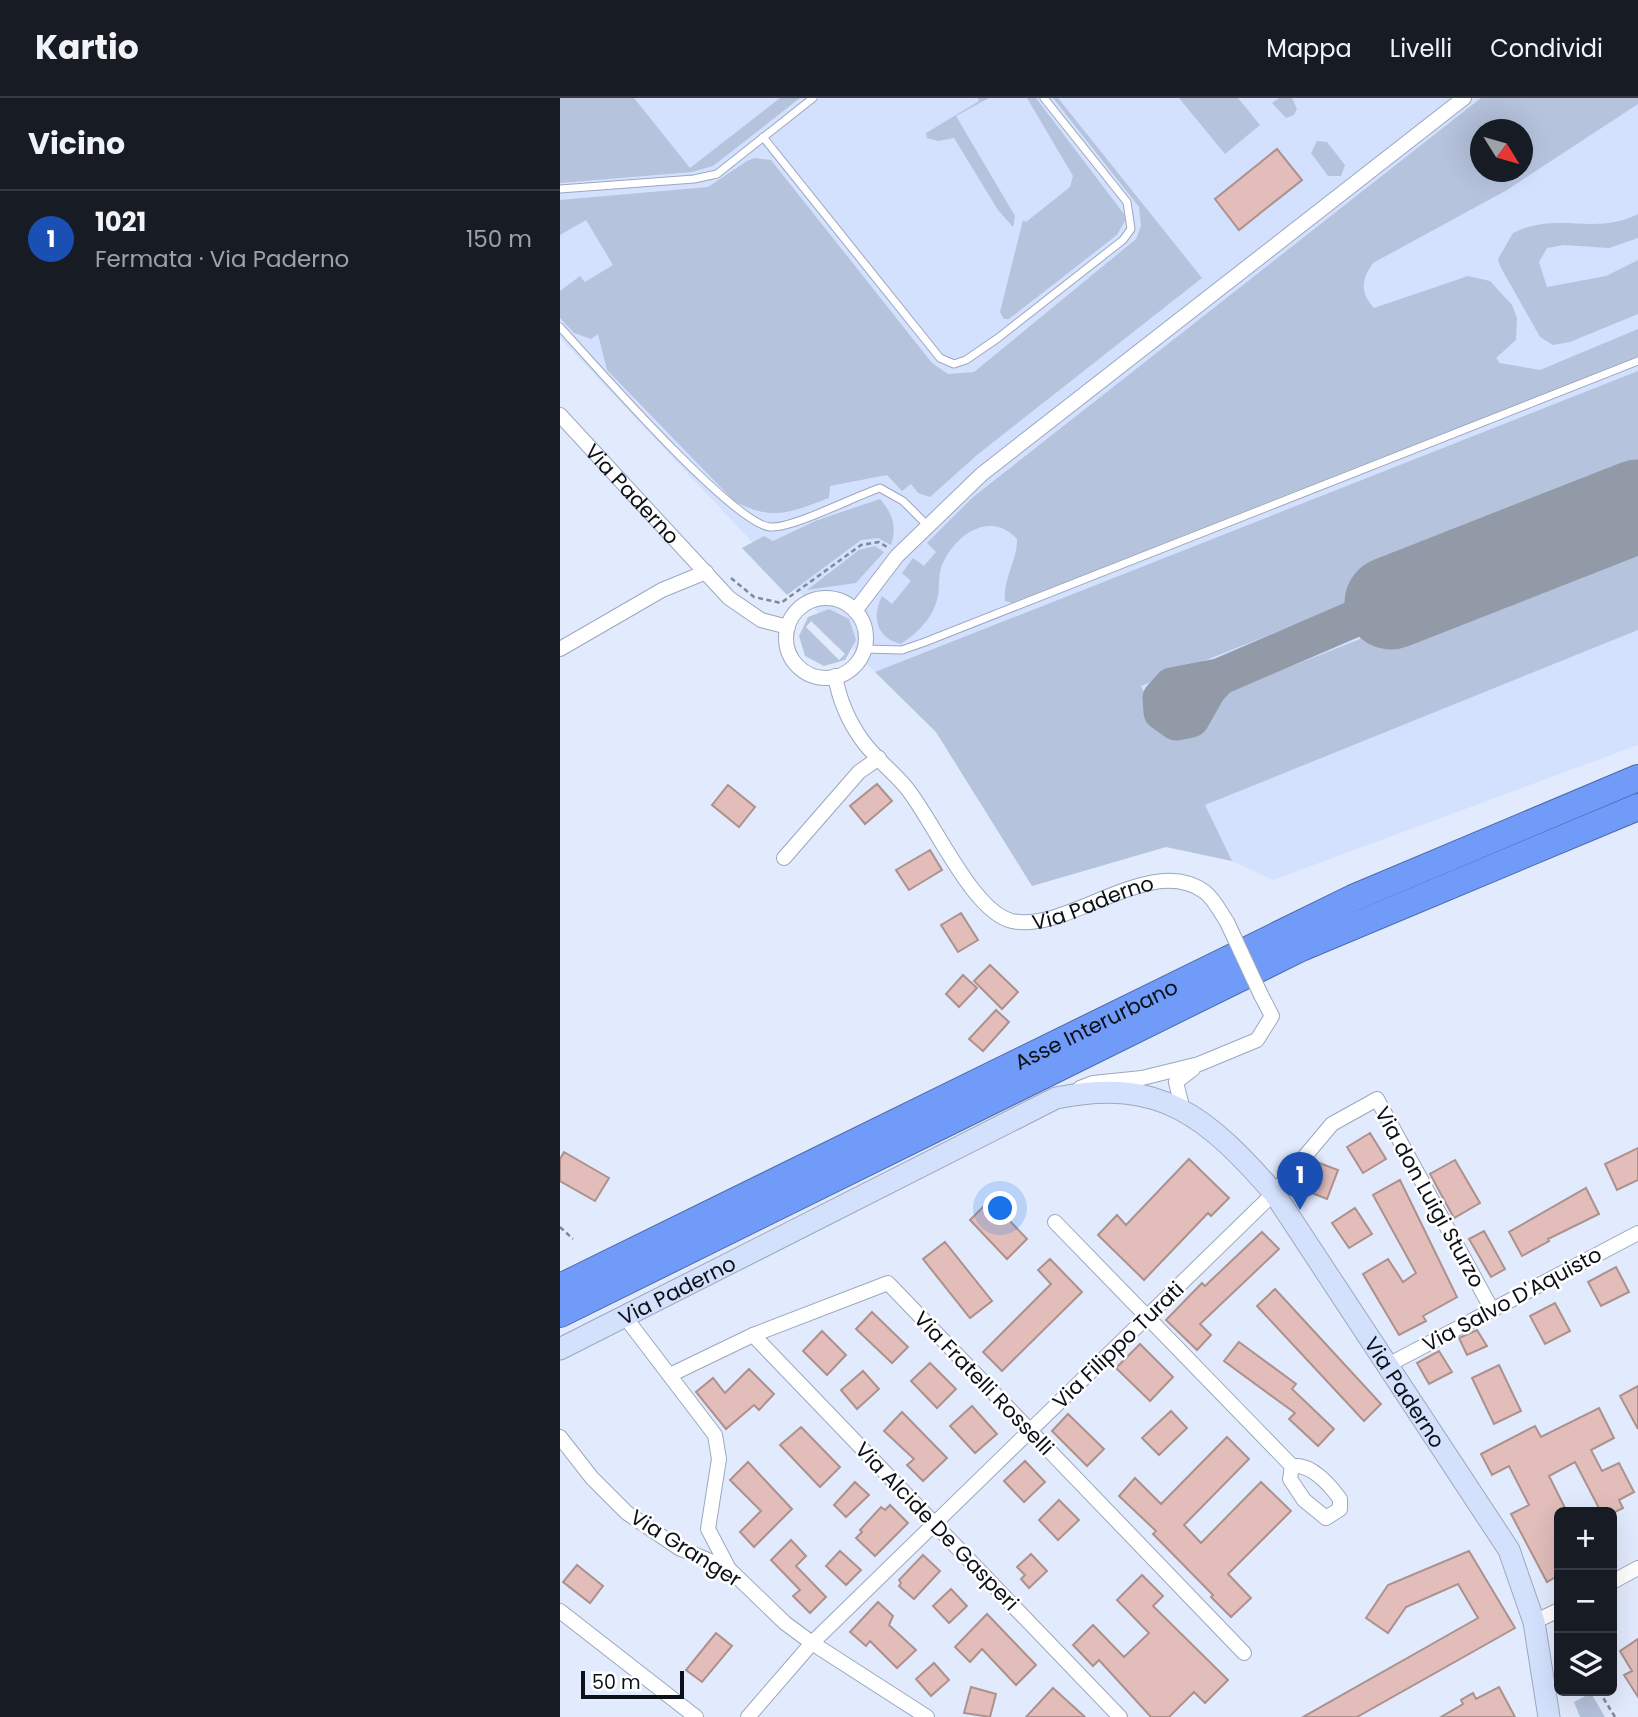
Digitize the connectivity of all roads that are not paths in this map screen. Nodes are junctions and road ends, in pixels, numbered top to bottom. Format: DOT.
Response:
graph roads {
  1 [pos="813,98"];
  2 [pos="1044,98"];
  3 [pos="1464,98"];
  4 [pos="763,137"];
  5 [pos="560,189"];
  6 [pos="560,327"];
  7 [pos="1638,361"];
  8 [pos="560,415"];
  9 [pos="927,525"];
  10 [pos="706,572"];
  11 [pos="855,611"];
  12 [pos="788,627"];
  13 [pos="560,649"];
  14 [pos="864,649"];
  15 [pos="835,676"];
  16 [pos="879,758"];
  17 [pos="1638,778"];
  18 [pos="1638,807"];
  19 [pos="784,858"];
  20 [pos="1199,1064"];
  21 [pos="1176,1082"];
  22 [pos="1136,1086"];
  23 [pos="1154,1097"];
  24 [pos="1183,1111"];
  25 [pos="1274,1193"];
  26 [pos="1055,1222"];
  27 [pos="1638,1233"];
  28 [pos="560,1287"];
  29 [pos="1491,1308"];
  30 [pos="560,1314"];
  31 [pos="625,1317"];
  32 [pos="1146,1317"];
  33 [pos="754,1335"];
  34 [pos="560,1349"];
  35 [pos="1386,1366"];
  36 [pos="670,1374"];
  37 [pos="1029,1431"];
  38 [pos="560,1437"];
  39 [pos="1292,1466"];
  40 [pos="934,1524"];
  41 [pos="1638,1568"];
  42 [pos="729,1569"];
  43 [pos="1617,1579"];
  44 [pos="560,1611"];
  45 [pos="1554,1612"];
  46 [pos="1534,1622"];
  47 [pos="812,1643"];
  48 [pos="1244,1653"];
  49 [pos="696,1717"];
  50 [pos="748,1717"];
  51 [pos="927,1717"];
  52 [pos="1120,1717"];
  53 [pos="1549,1717"];
  1 -- 4 [label="lane"];
  2 -- 4 [label="lane"];
  3 -- 9 [label="street"];
  4 -- 5 [label="lane"];
  6 -- 9 [label="lane"];
  7 -- 14 [label="lane"];
  8 -- 10 [label="street, Via Paderno"];
  9 -- 11 [label="street"];
  10 -- 12 [label="street, Via Paderno"];
  10 -- 13 [label="street"];
  11 -- 12 [label="street"];
  11 -- 14 [label="street"];
  12 -- 15 [label="street"];
  14 -- 15 [label="street"];
  15 -- 16 [label="street, Via Paderno"];
  16 -- 19 [label="street"];
  16 -- 20 [label="street, Via Paderno, bridge"];
  17 -- 28 [label="highway, Asse Interurbano"];
  18 -- 30 [label="highway, Asse Interurbano"];
  20 -- 21 [label="street, Via Paderno"];
  20 -- 22 [label="street, Via Paderno"];
  21 -- 23 [label="street, Via Paderno"];
  21 -- 24 [label="street"];
  22 -- 23 [label="street, Via Paderno"];
  22 -- 31 [label="street, Via Paderno"];
  23 -- 24 [label="street, Via Paderno"];
  24 -- 25 [label="street, Via Paderno"];
  25 -- 29 [label="street, Via don Luigi Sturzo"];
  25 -- 32 [label="street, Via Filippo Turati"];
  25 -- 35 [label="street, Via Paderno"];
  26 -- 32 [label="street"];
  27 -- 29 [label="street, Via Salvo D'Aquisto"];
  29 -- 35 [label="street, Via Salvo D'Aquisto"];
  31 -- 34 [label="street, Via Paderno"];
  31 -- 36 [label="street"];
  32 -- 37 [label="street, Via Filippo Turati"];
  32 -- 39 [label="street"];
  33 -- 36 [label="street, Via Fratelli Rosselli"];
  33 -- 37 [label="street, Via Fratelli Rosselli"];
  33 -- 40 [label="street, Via Alcide De Gasperi"];
  35 -- 46 [label="street, Via Paderno"];
  36 -- 42 [label="street"];
  37 -- 40 [label="street, Via Filippo Turati"];
  37 -- 48 [label="street, Via Fratelli Rosselli"];
  38 -- 42 [label="street, Via Granger"];
  40 -- 47 [label="street, Via Filippo Turati"];
  40 -- 52 [label="street, Via Alcide De Gasperi"];
  41 -- 43 [label="street"];
  42 -- 47 [label="street, Via Granger"];
  44 -- 49 [label="street"];
  45 -- 46 [label="street"];
  46 -- 53 [label="street, Via Paderno"];
  47 -- 50 [label="street, Via Filippo Turati"];
  47 -- 51 [label="street, Via Granger"];
}
